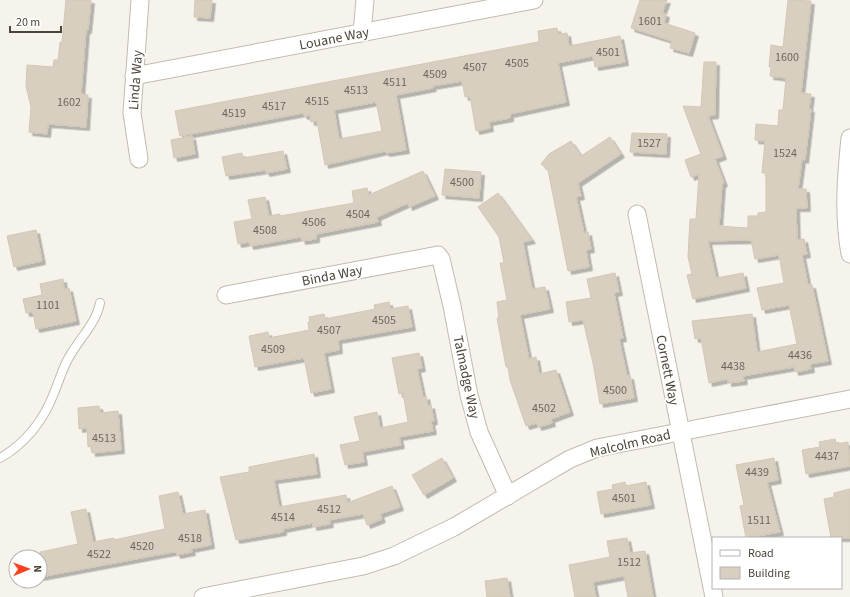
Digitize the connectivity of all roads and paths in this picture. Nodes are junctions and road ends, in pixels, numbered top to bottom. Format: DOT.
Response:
graph roads {
  1 [pos="140,0"];
  2 [pos="365,0"];
  3 [pos="534,0"];
  4 [pos="362,33"];
  5 [pos="134,76"];
  6 [pos="850,138"];
  7 [pos="139,159"];
  8 [pos="637,214"];
  9 [pos="850,254"];
  10 [pos="438,255"];
  11 [pos="226,295"];
  12 [pos="100,303"];
  13 [pos="850,399"];
  14 [pos="680,432"];
  15 [pos="0,458"];
  16 [pos="508,496"];
  17 [pos="712,587"];
  18 [pos="256,592"];
  19 [pos="203,597"];
  1 -- 5 [label="street, Linda Way"];
  2 -- 4 [label="street"];
  3 -- 4 [label="street, Louane Way"];
  4 -- 5 [label="street, Louane Way"];
  5 -- 7 [label="street, Linda Way"];
  6 -- 9 [label="street"];
  8 -- 14 [label="street, Cornett Way"];
  10 -- 11 [label="street, Binda Way"];
  10 -- 16 [label="street, Talmadge Way"];
  12 -- 15 [label="lane"];
  13 -- 14 [label="street, Malcolm Road"];
  14 -- 16 [label="street, Malcolm Road"];
  14 -- 17 [label="street, Cornett Way"];
  16 -- 18 [label="street, Malcolm Road"];
  18 -- 19 [label="street, Malcolm Road"];
}
